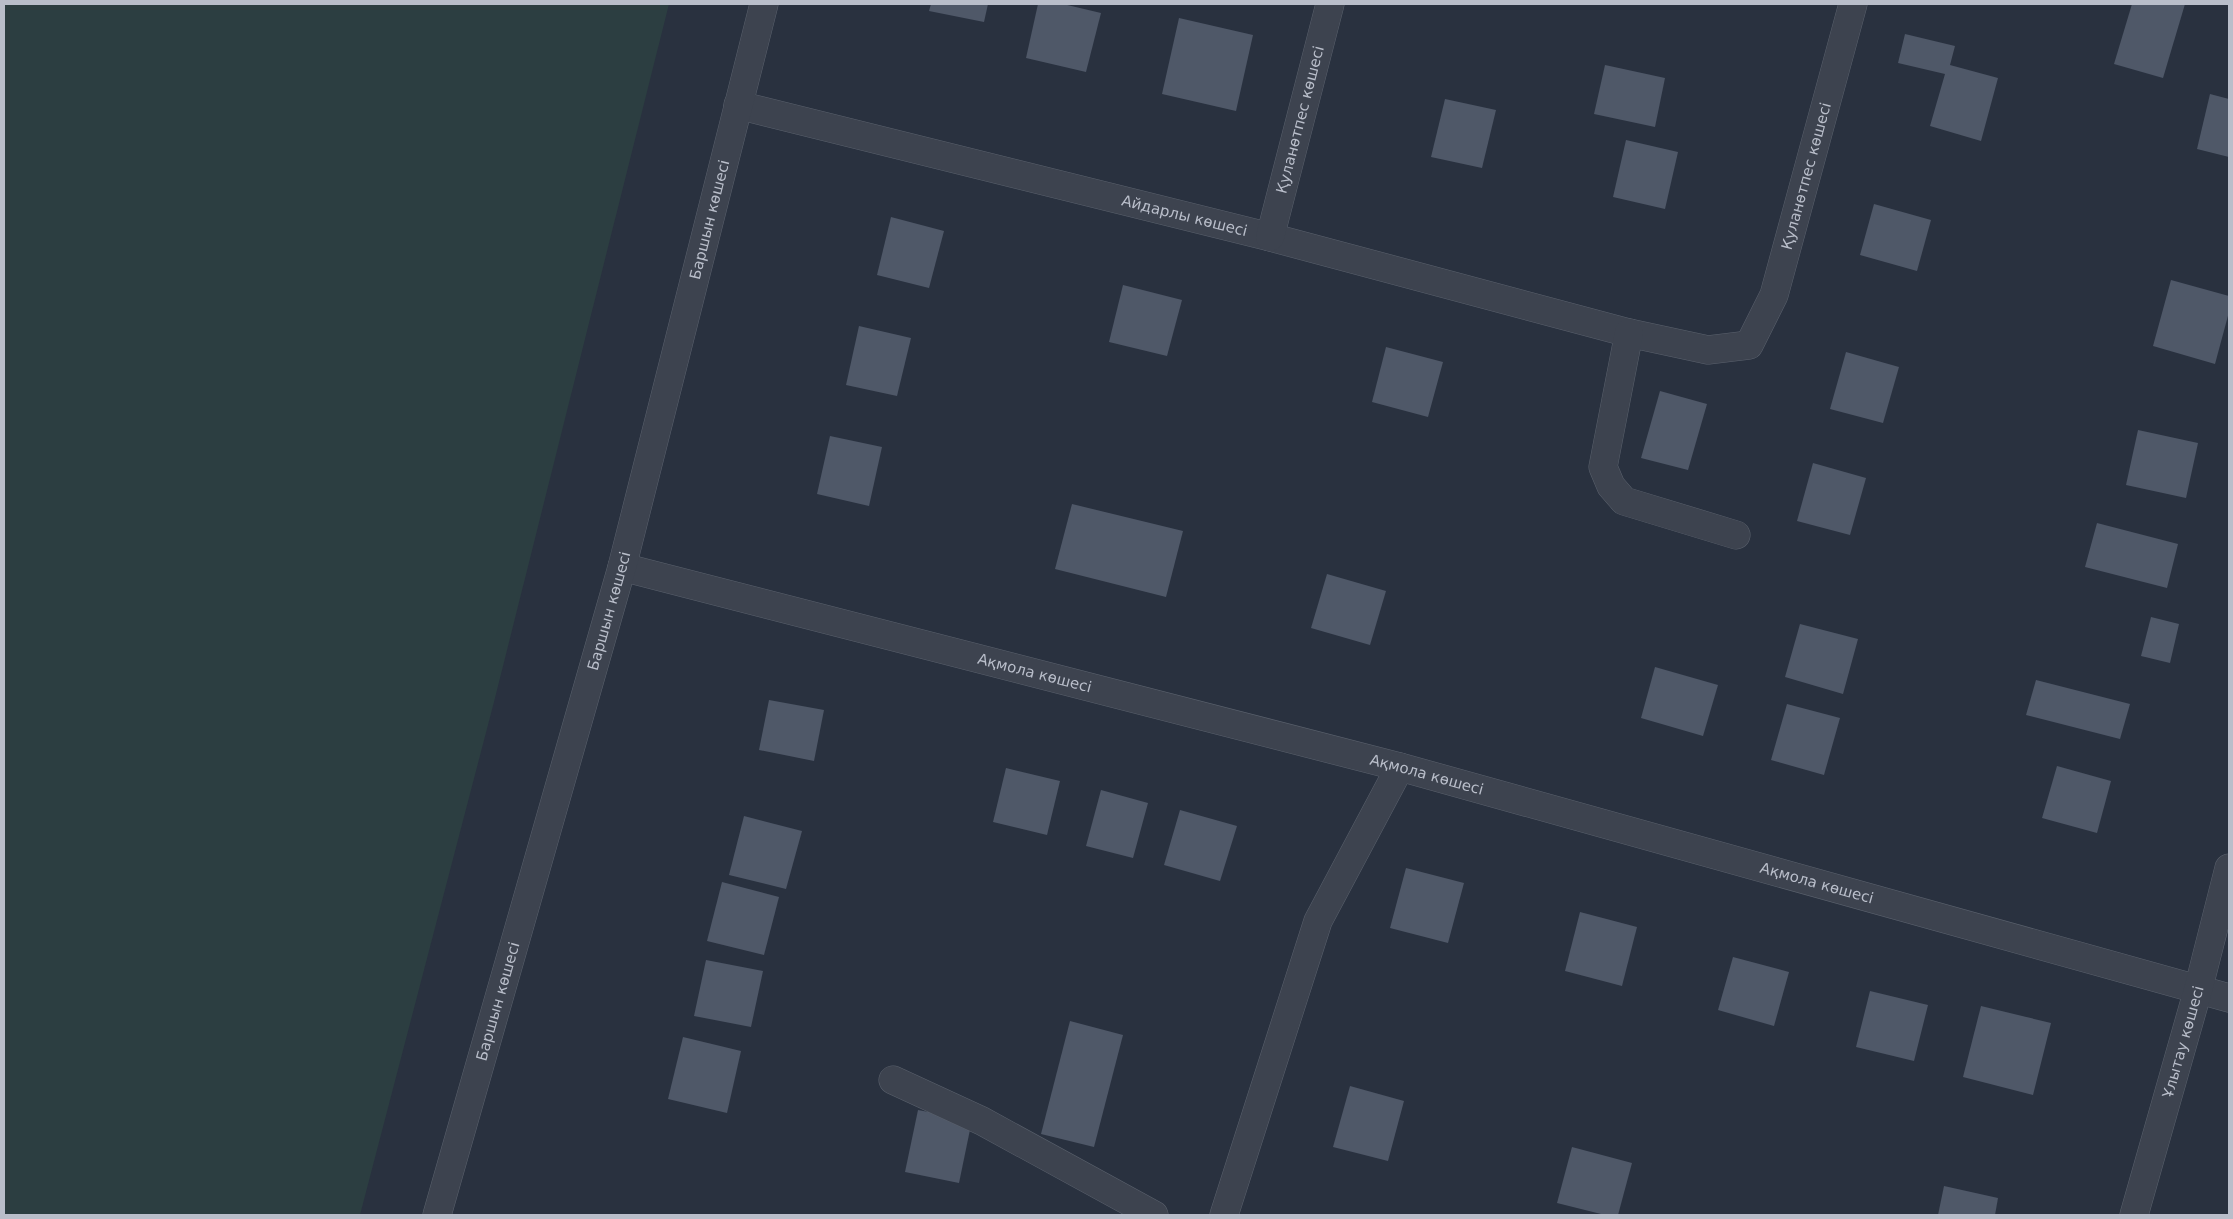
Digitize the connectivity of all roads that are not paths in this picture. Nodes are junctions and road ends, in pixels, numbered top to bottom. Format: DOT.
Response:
graph roads {
  1 [pos="764,4"];
  2 [pos="1330,4"];
  3 [pos="1853,4"];
  4 [pos="738,105"];
  5 [pos="1270,237"];
  6 [pos="1629,333"];
  7 [pos="1749,345"];
  8 [pos="1736,535"];
  9 [pos="622,567"];
  10 [pos="1400,766"];
  11 [pos="2229,868"];
  12 [pos="2198,990"];
  13 [pos="2229,998"];
  14 [pos="893,1080"];
  15 [pos="438,1215"];
  16 [pos="1154,1215"];
  17 [pos="1224,1215"];
  18 [pos="2134,1215"];
  1 -- 4 [label="street, Баршын көшесі"];
  2 -- 5 [label="street, Қуланөтпес көшесі"];
  3 -- 7 [label="street, Қуланөтпес көшесі"];
  4 -- 5 [label="street, Айдарлы көшесі"];
  4 -- 9 [label="street, Баршын көшесі"];
  5 -- 6 [label="street, Айдарлы көшесі"];
  6 -- 7 [label="street, Айдарлы көшесі"];
  6 -- 8 [label="street"];
  9 -- 10 [label="street, Ақмола көшесі"];
  9 -- 15 [label="street, Баршын көшесі"];
  10 -- 12 [label="street, Ақмола көшесі"];
  10 -- 17 [label="street"];
  11 -- 12 [label="street, Ұлытау көшесі"];
  12 -- 13 [label="street, Ақмола көшесі"];
  12 -- 18 [label="street, Ұлытау көшесі"];
  14 -- 16 [label="street"];
}
